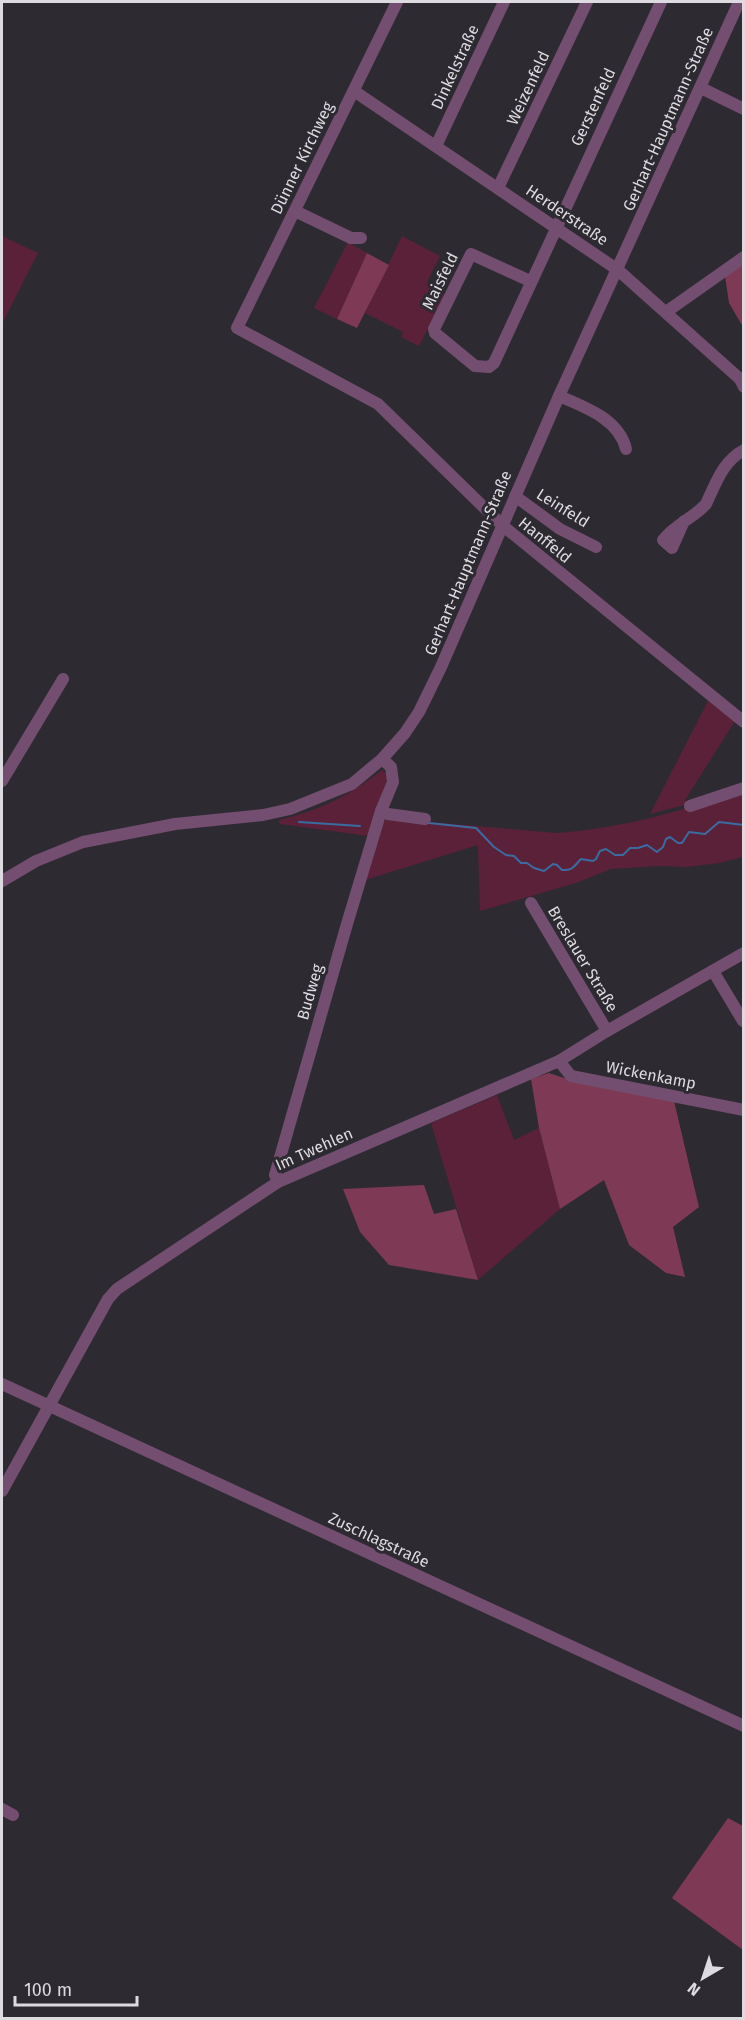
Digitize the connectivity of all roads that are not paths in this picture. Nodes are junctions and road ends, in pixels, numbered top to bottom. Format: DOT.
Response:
graph roads {
  1 [pos="397,2"];
  2 [pos="504,2"];
  3 [pos="587,2"];
  4 [pos="661,2"];
  5 [pos="739,2"];
  6 [pos="701,88"];
  7 [pos="354,91"];
  8 [pos="744,109"];
  9 [pos="436,146"];
  10 [pos="498,188"];
  11 [pos="295,211"];
  12 [pos="556,227"];
  13 [pos="361,238"];
  14 [pos="744,257"];
  15 [pos="618,270"];
  16 [pos="530,281"];
  17 [pos="666,312"];
  18 [pos="237,328"];
  19 [pos="744,387"];
  20 [pos="559,396"];
  21 [pos="626,449"];
  22 [pos="744,450"];
  23 [pos="514,496"];
  24 [pos="684,521"];
  25 [pos="502,525"];
  26 [pos="596,547"];
  27 [pos="63,679"];
  28 [pos="744,722"];
  29 [pos="382,759"];
  30 [pos="2,781"];
  31 [pos="744,788"];
  32 [pos="690,806"];
  33 [pos="381,811"];
  34 [pos="425,819"];
  35 [pos="2,881"];
  36 [pos="531,903"];
  37 [pos="744,953"];
  38 [pos="713,971"];
  39 [pos="743,1021"];
  40 [pos="607,1031"];
  41 [pos="559,1061"];
  42 [pos="744,1110"];
  43 [pos="278,1182"];
  44 [pos="2,1384"];
  45 [pos="49,1406"];
  46 [pos="2,1491"];
  47 [pos="744,1726"];
  48 [pos="2,1809"];
  49 [pos="13,1815"];
  1 -- 7 [label="street, Dünner Kirchweg"];
  2 -- 9 [label="street, Dinkelstraße"];
  3 -- 10 [label="street, Weizenfeld"];
  4 -- 12 [label="street, Gerstenfeld"];
  5 -- 6 [label="street, Gerhart-Hauptmann-Straße"];
  6 -- 8 [label="street"];
  6 -- 15 [label="street, Gerhart-Hauptmann-Straße"];
  7 -- 9 [label="street, Herderstraße"];
  7 -- 11 [label="street, Dünner Kirchweg"];
  9 -- 10 [label="street, Herderstraße"];
  10 -- 12 [label="street, Herderstraße"];
  11 -- 13 [label="street"];
  11 -- 18 [label="street, Dünner Kirchweg"];
  12 -- 15 [label="street, Herderstraße"];
  12 -- 16 [label="street, Maisfeld"];
  14 -- 17 [label="street"];
  15 -- 17 [label="street, Herderstraße"];
  15 -- 20 [label="street, Gerhart-Hauptmann-Straße"];
  16 -- 16 [label="street, Maisfeld"];
  17 -- 19 [label="street, Herderstraße"];
  18 -- 25 [label="street, Hanffeld"];
  20 -- 21 [label="street"];
  20 -- 23 [label="street, Gerhart-Hauptmann-Straße"];
  22 -- 24 [label="street"];
  23 -- 25 [label="street, Gerhart-Hauptmann-Straße"];
  23 -- 26 [label="street, Leinfeld"];
  25 -- 28 [label="street, Hanffeld"];
  25 -- 29 [label="street, Gerhart-Hauptmann-Straße"];
  27 -- 30 [label="street"];
  29 -- 33 [label="street, Budweg"];
  29 -- 35 [label="street, Gerhart-Hauptmann-Straße"];
  31 -- 32 [label="street"];
  33 -- 34 [label="street"];
  33 -- 43 [label="street, Budweg"];
  36 -- 40 [label="street, Breslauer Straße"];
  37 -- 38 [label="street, Im Twehlen"];
  38 -- 39 [label="street"];
  38 -- 40 [label="street, Im Twehlen"];
  40 -- 41 [label="street, Im Twehlen"];
  41 -- 42 [label="street, Wickenkamp"];
  41 -- 43 [label="street, Im Twehlen"];
  43 -- 45 [label="street, Im Twehlen"];
  44 -- 45 [label="street, Zuschlagstraße"];
  45 -- 46 [label="street, Im Twehlen"];
  45 -- 47 [label="street, Zuschlagstraße"];
  48 -- 49 [label="street"];
}
